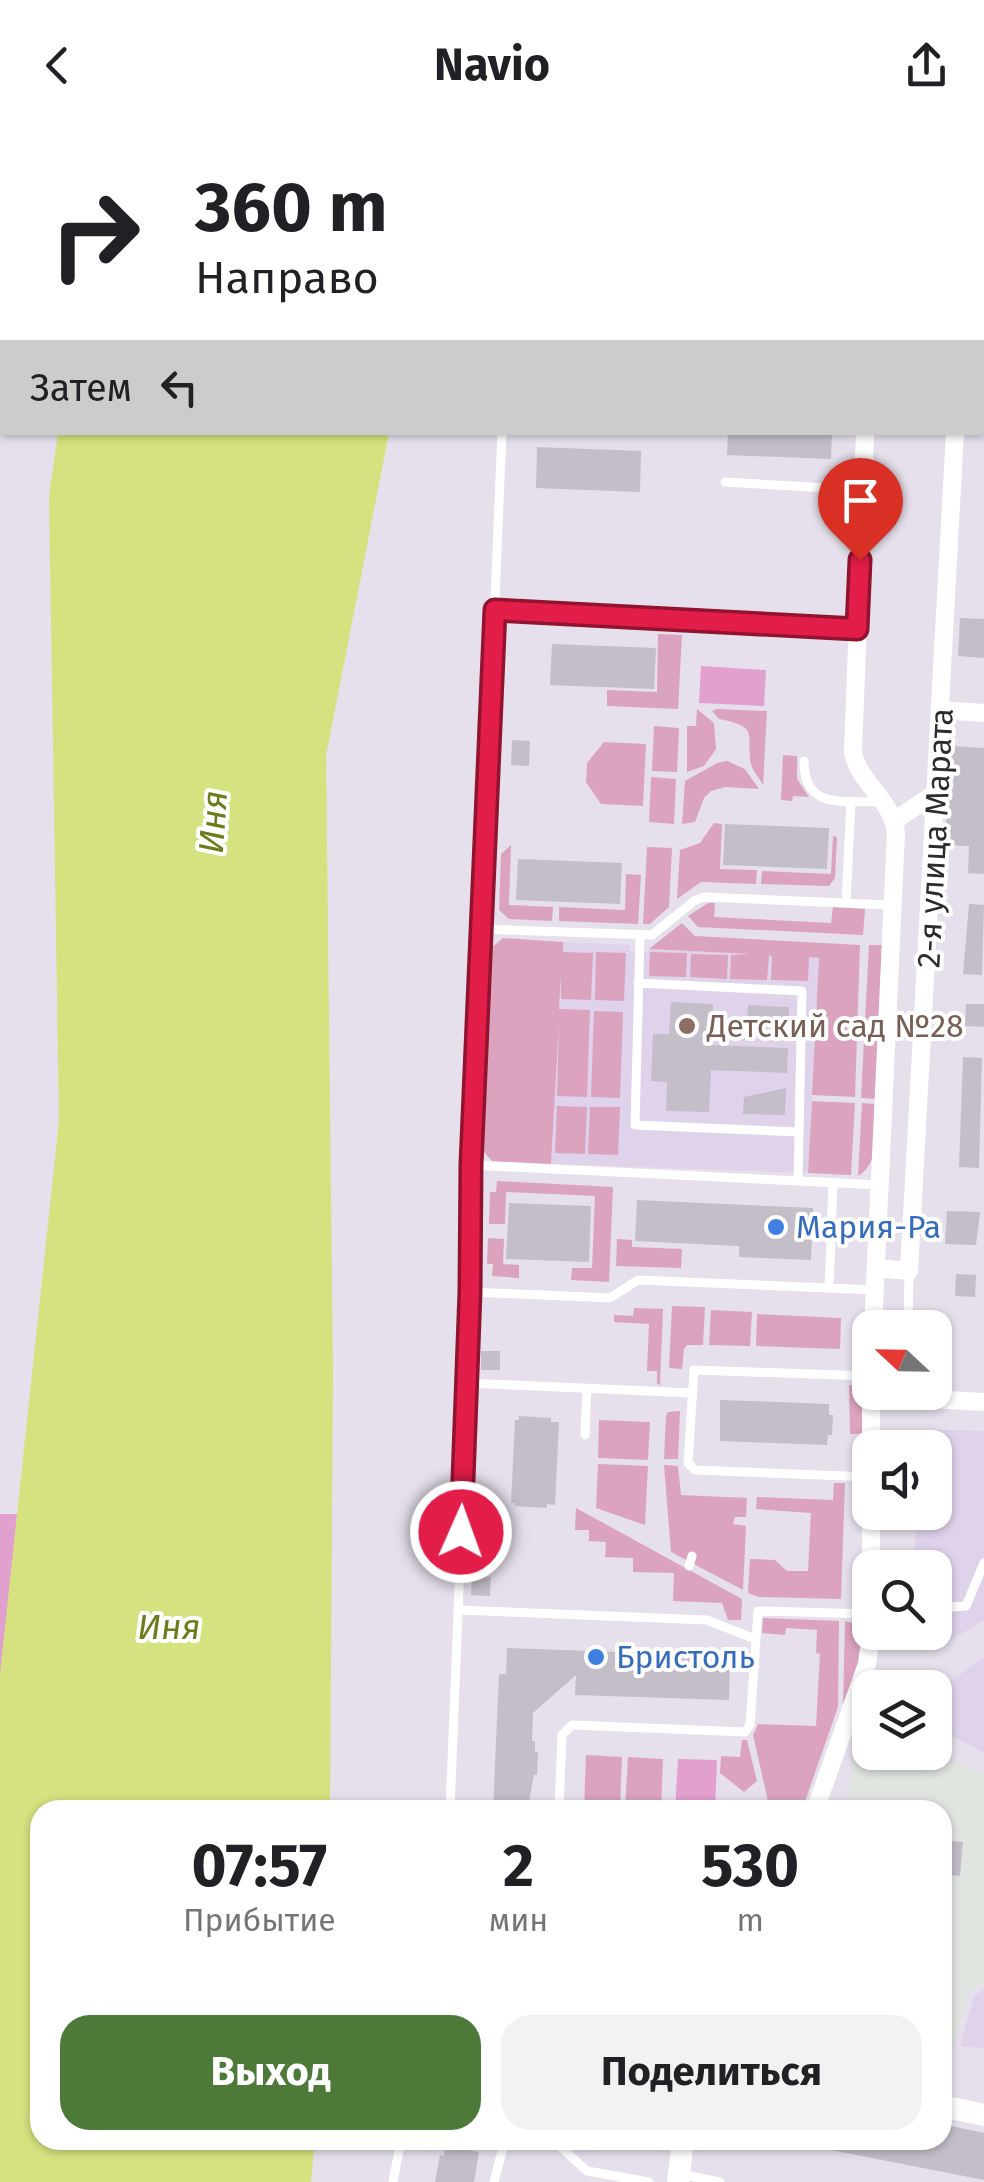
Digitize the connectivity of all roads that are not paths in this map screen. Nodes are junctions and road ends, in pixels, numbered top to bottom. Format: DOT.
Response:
graph roads {
  1 [pos="502,435"];
  2 [pos="865,435"];
  3 [pos="955,435"];
  4 [pos="724,482"];
  5 [pos="863,490"];
  6 [pos="495,610"];
  7 [pos="857,629"];
  8 [pos="942,710"];
  9 [pos="984,713"];
  10 [pos="804,761"];
  11 [pos="937,792"];
  12 [pos="851,800"];
  13 [pos="884,802"];
  14 [pos="894,821"];
  15 [pos="846,903"];
  16 [pos="891,905"];
  17 [pos="481,929"];
  18 [pos="640,935"];
  19 [pos="638,983"];
  20 [pos="800,1132"];
  21 [pos="471,1164"];
  22 [pos="798,1181"];
  23 [pos="833,1183"];
  24 [pos="881,1185"];
  25 [pos="877,1268"];
  26 [pos="909,1270"];
  27 [pos="828,1288"];
  28 [pos="875,1290"];
  29 [pos="470,1292"];
  30 [pos="874,1310"];
  31 [pos="908,1310"];
  32 [pos="852,1375"];
  33 [pos="467,1383"];
  34 [pos="587,1388"];
  35 [pos="692,1393"];
  36 [pos="952,1400"];
  37 [pos="984,1402"];
  38 [pos="585,1435"];
  39 [pos="852,1476"];
  40 [pos="984,1563"];
  41 [pos="952,1607"];
  42 [pos="458,1610"];
  43 [pos="852,1613"];
  44 [pos="755,1639"];
  45 [pos="869,1650"];
  46 [pos="450,1800"];
  47 [pos="559,1800"];
  48 [pos="818,1800"];
  49 [pos="952,2108"];
  50 [pos="984,2115"];
  51 [pos="399,2150"];
  52 [pos="502,2150"];
  53 [pos="565,2150"];
  54 [pos="682,2150"];
  55 [pos="678,2178"];
  56 [pos="393,2182"];
  57 [pos="494,2182"];
  58 [pos="649,2182"];
  59 [pos="720,2182"];
  1 -- 6 [label="lane"];
  2 -- 5 [label="street"];
  3 -- 8 [label="street, 2-я улица Марата"];
  4 -- 5 [label="lane"];
  5 -- 7 [label="street"];
  6 -- 7 [label="lane"];
  6 -- 17 [label="lane"];
  7 -- 13 [label="street"];
  8 -- 9 [label="street"];
  8 -- 11 [label="street, 2-я улица Марата"];
  10 -- 12 [label="lane"];
  11 -- 14 [label="street"];
  11 -- 26 [label="street, 2-я улица Марата"];
  12 -- 13 [label="lane"];
  12 -- 15 [label="lane"];
  13 -- 14 [label="street"];
  14 -- 16 [label="street"];
  15 -- 16 [label="lane"];
  15 -- 18 [label="lane"];
  16 -- 24 [label="street"];
  17 -- 18 [label="lane"];
  17 -- 21 [label="lane"];
  18 -- 19 [label="lane"];
  19 -- 20 [label="lane"];
  19 -- 20 [label="lane"];
  20 -- 22 [label="lane"];
  21 -- 22 [label="lane"];
  21 -- 29 [label="lane"];
  22 -- 23 [label="lane"];
  23 -- 24 [label="lane"];
  23 -- 27 [label="lane"];
  24 -- 25 [label="street"];
  25 -- 26 [label="street"];
  25 -- 28 [label="street"];
  26 -- 31 [label="lane"];
  27 -- 28 [label="lane"];
  27 -- 29 [label="lane"];
  28 -- 30 [label="street"];
  29 -- 33 [label="lane"];
  32 -- 35 [label="lane"];
  33 -- 34 [label="lane"];
  33 -- 42 [label="lane"];
  34 -- 35 [label="lane"];
  34 -- 38 [label="lane"];
  35 -- 39 [label="lane"];
  36 -- 37 [label="street"];
  40 -- 41 [label="lane"];
  42 -- 44 [label="lane"];
  42 -- 46 [label="lane"];
  43 -- 44 [label="lane"];
  44 -- 47 [label="lane"];
  45 -- 48 [label="street"];
  49 -- 50 [label="street"];
  51 -- 56 [label="lane"];
  52 -- 57 [label="lane"];
  53 -- 58 [label="lane"];
  54 -- 55 [label="street"];
  55 -- 59 [label="lane"];
}
